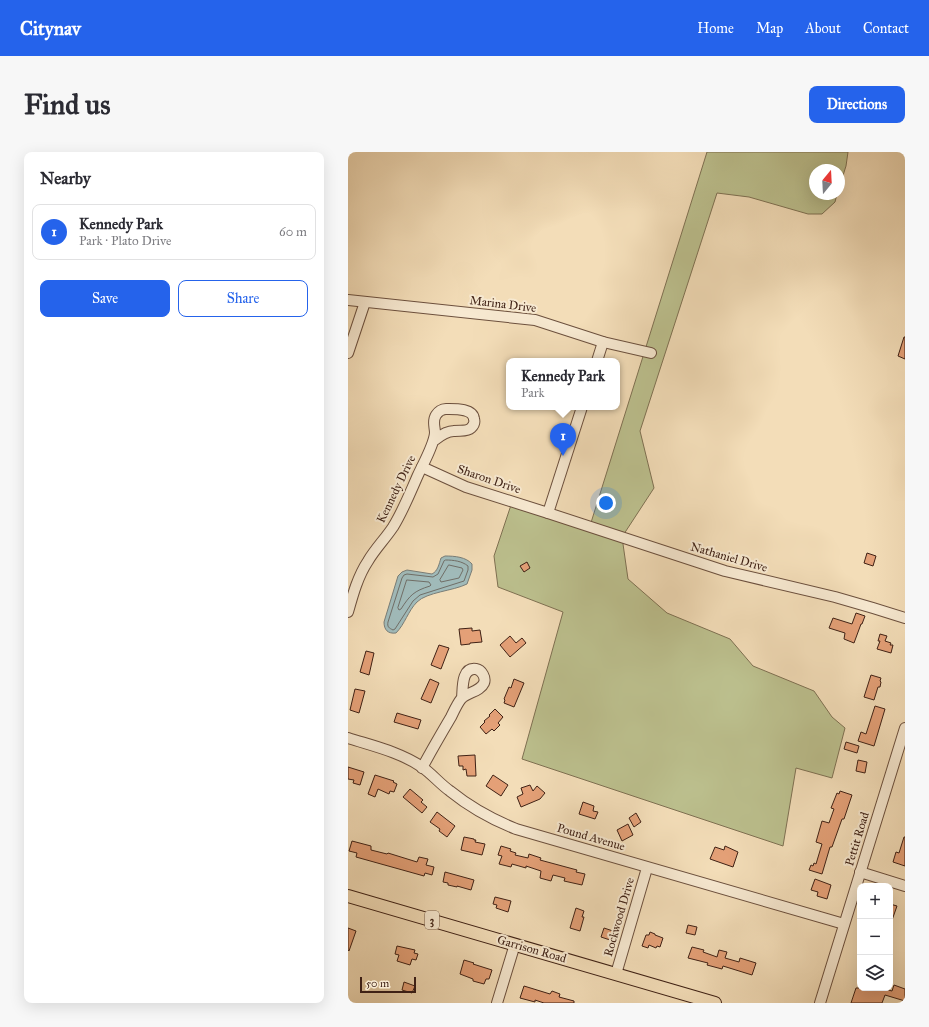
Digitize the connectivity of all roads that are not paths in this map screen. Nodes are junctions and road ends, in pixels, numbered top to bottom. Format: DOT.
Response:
graph roads {
  1 [pos="348,300"];
  2 [pos="365,302"];
  3 [pos="603,342"];
  4 [pos="348,353"];
  5 [pos="651,353"];
  6 [pos="598,358"];
  7 [pos="581,410"];
  8 [pos="434,440"];
  9 [pos="422,467"];
  10 [pos="548,513"];
  11 [pos="348,612"];
  12 [pos="905,618"];
  13 [pos="462,698"];
  14 [pos="905,728"];
  15 [pos="348,738"];
  16 [pos="422,768"];
  17 [pos="647,868"];
  18 [pos="860,872"];
  19 [pos="905,886"];
  20 [pos="348,896"];
  21 [pos="844,924"];
  22 [pos="515,944"];
  23 [pos="616,974"];
  24 [pos="497,1003"];
  25 [pos="715,1003"];
  26 [pos="820,1003"];
  1 -- 2 [label="street, Marina Drive"];
  2 -- 3 [label="street, Marina Drive"];
  2 -- 4 [label="street"];
  3 -- 5 [label="street, Marina Drive"];
  3 -- 6 [label="street"];
  7 -- 10 [label="street"];
  8 -- 9 [label="street, Kennedy Drive"];
  9 -- 10 [label="street, Sharon Drive"];
  9 -- 11 [label="street, Kennedy Drive"];
  10 -- 12 [label="street, Nathaniel Drive"];
  13 -- 16 [label="street"];
  14 -- 18 [label="street, Pettit Road"];
  15 -- 16 [label="street, Pound Avenue"];
  16 -- 17 [label="street, Pound Avenue"];
  17 -- 21 [label="street, Pound Avenue"];
  17 -- 23 [label="street, Rockwood Drive"];
  18 -- 19 [label="street"];
  18 -- 21 [label="street, Pettit Road"];
  20 -- 22 [label="main road, Garrison Road / 3"];
  21 -- 26 [label="street, Pettit Road"];
  22 -- 23 [label="main road, Garrison Road / 3"];
  22 -- 24 [label="street"];
  23 -- 25 [label="main road, Garrison Road / 3"];
}
